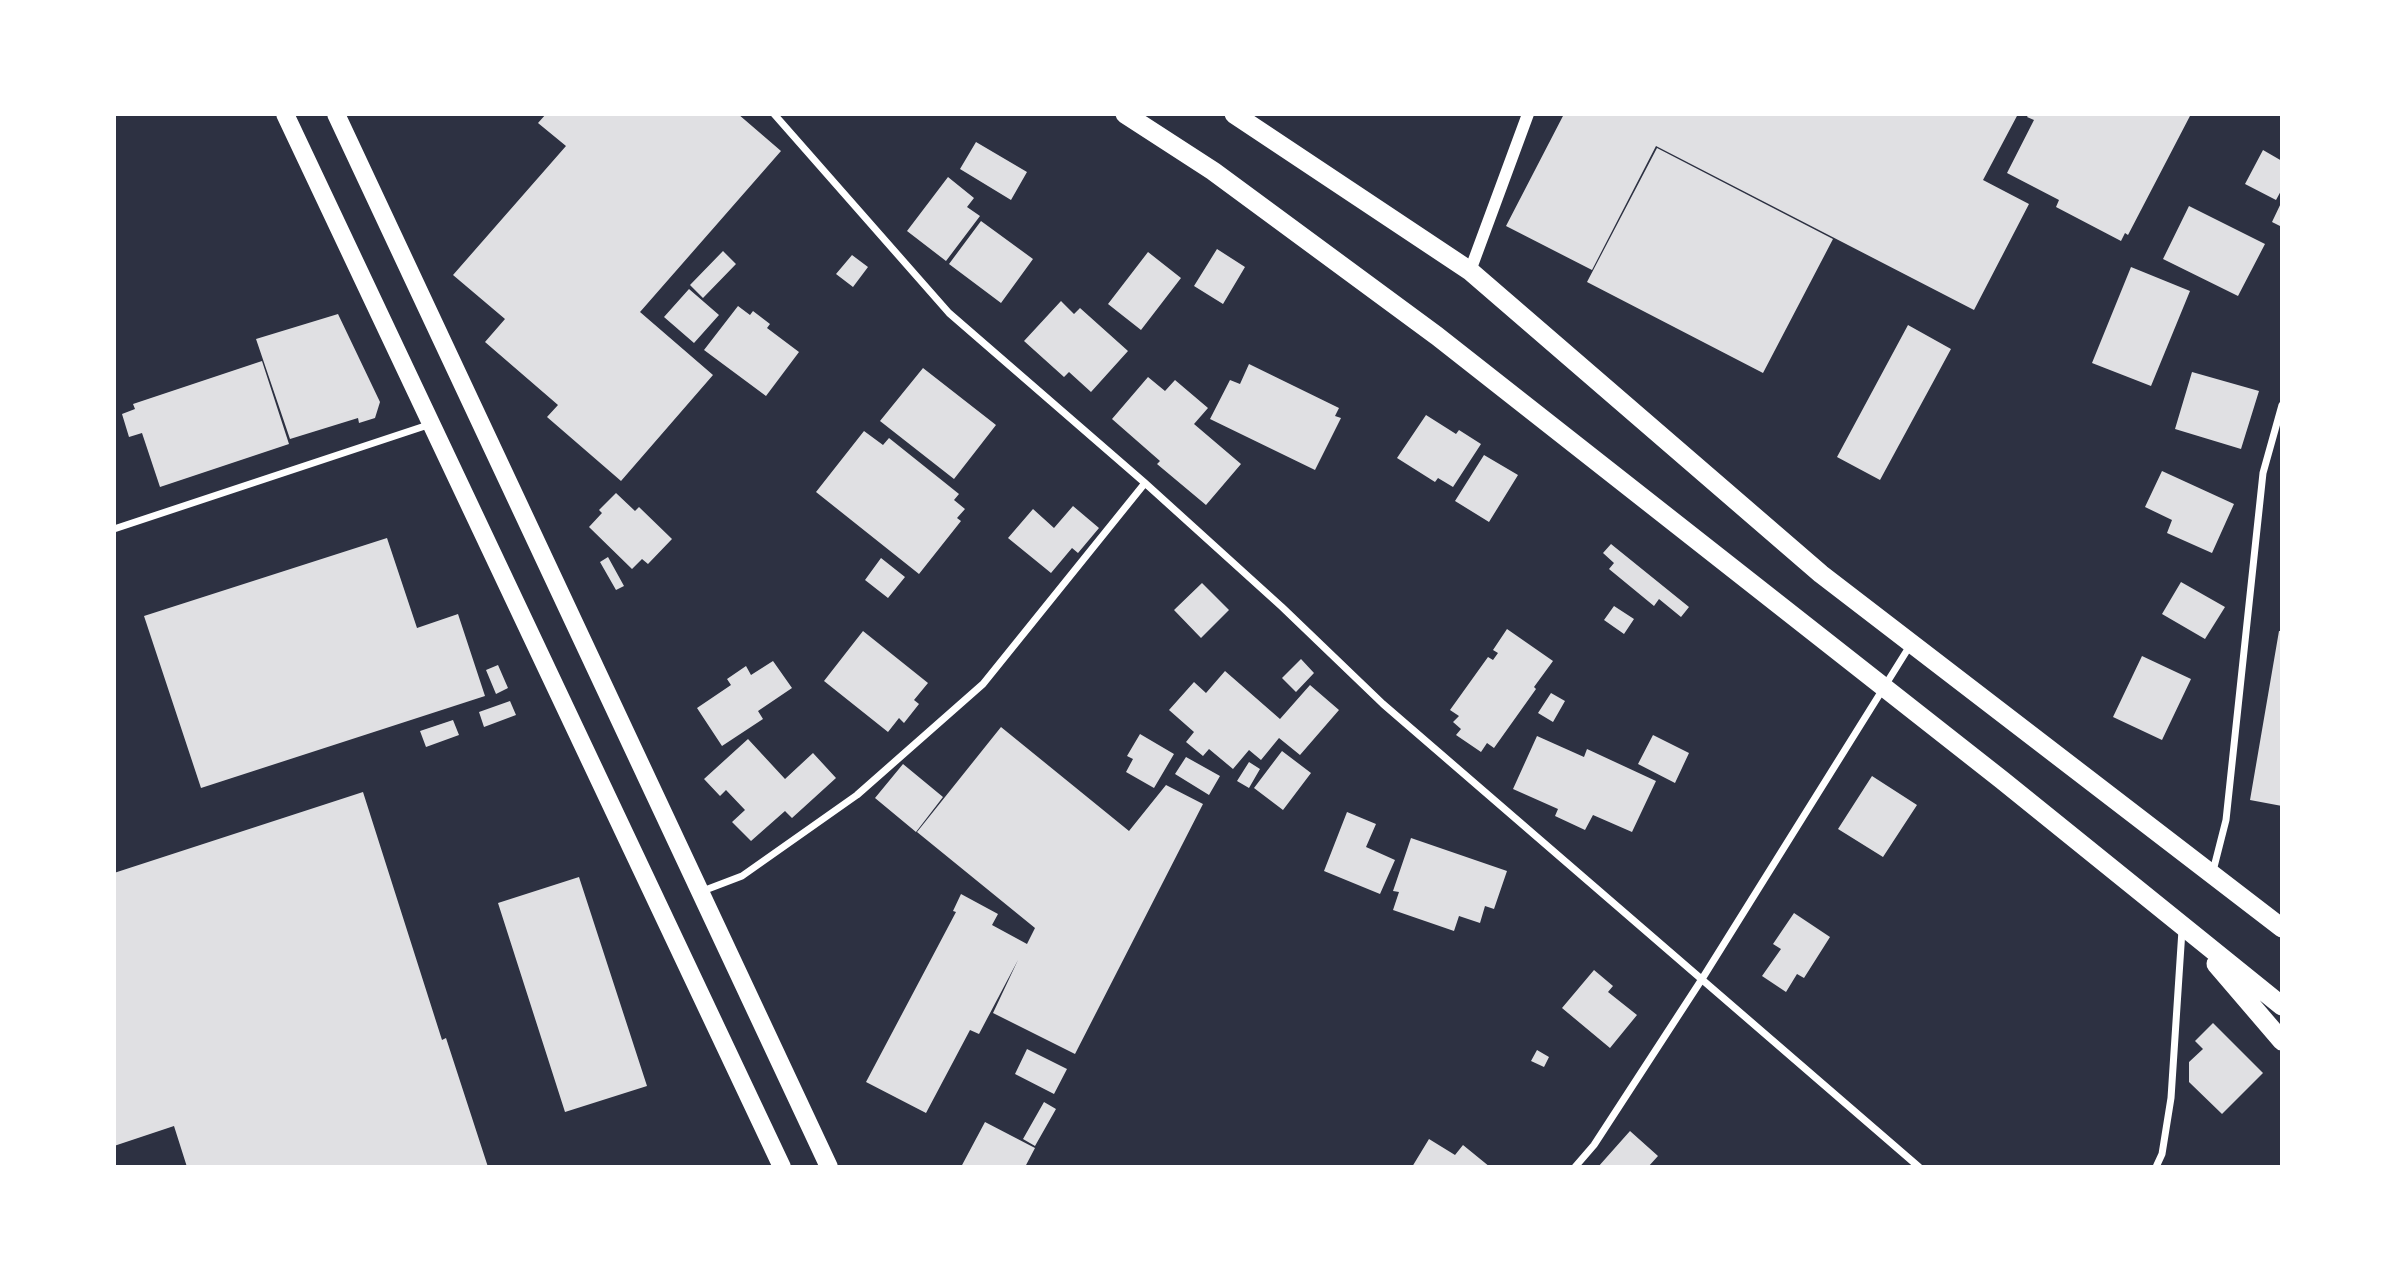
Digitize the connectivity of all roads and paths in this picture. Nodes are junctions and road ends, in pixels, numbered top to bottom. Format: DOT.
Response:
graph roads {
  1 [pos="285,114"];
  2 [pos="336,114"];
  3 [pos="774,114"];
  4 [pos="1125,114"];
  5 [pos="1234,114"];
  6 [pos="1528,114"];
  7 [pos="1470,271"];
  8 [pos="2282,405"];
  9 [pos="431,424"];
  10 [pos="1145,483"];
  11 [pos="114,529"];
  12 [pos="1912,643"];
  13 [pos="1884,687"];
  14 [pos="2213,873"];
  15 [pos="700,892"];
  16 [pos="2183,926"];
  17 [pos="2282,928"];
  18 [pos="1702,979"];
  19 [pos="2282,1006"];
  20 [pos="2282,1041"];
  21 [pos="782,1167"];
  22 [pos="829,1167"];
  23 [pos="1575,1167"];
  24 [pos="1919,1167"];
  25 [pos="2156,1167"];
  1 -- 9 [label="main road"];
  2 -- 15 [label="main road"];
  3 -- 10 [label="street"];
  4 -- 13 [label="highway"];
  5 -- 7 [label="highway"];
  6 -- 7 [label="street"];
  7 -- 12 [label="highway"];
  8 -- 14 [label="street"];
  9 -- 11 [label="street"];
  9 -- 21 [label="main road"];
  10 -- 15 [label="street"];
  10 -- 18 [label="street"];
  12 -- 13 [label="street"];
  12 -- 14 [label="highway"];
  13 -- 16 [label="highway"];
  13 -- 18 [label="street"];
  14 -- 17 [label="highway"];
  15 -- 22 [label="main road"];
  16 -- 19 [label="highway"];
  16 -- 20 [label="highway"];
  16 -- 25 [label="street"];
  18 -- 23 [label="street"];
  18 -- 24 [label="street"];
}
